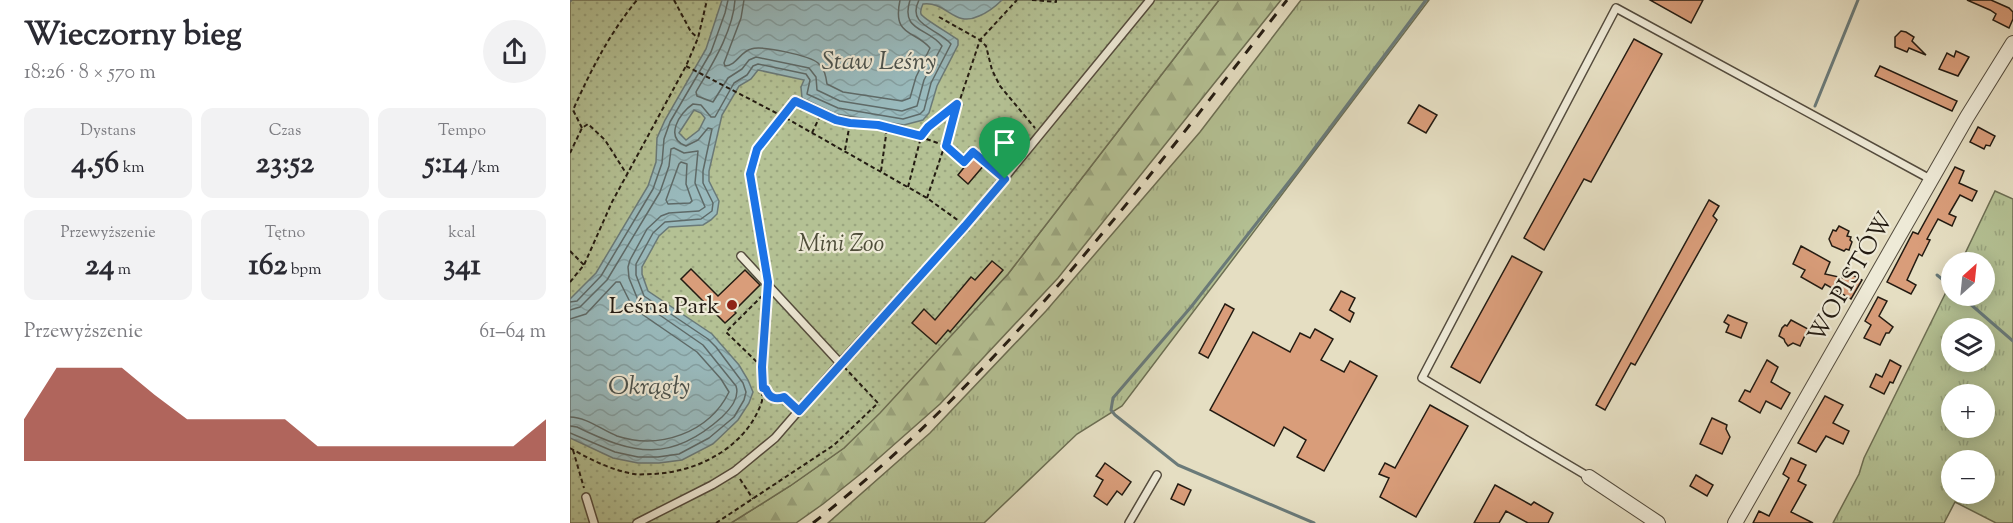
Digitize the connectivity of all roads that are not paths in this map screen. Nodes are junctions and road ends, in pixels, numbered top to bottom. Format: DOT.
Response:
graph roads {
  1 [pos="1150,0"];
  2 [pos="2009,49"];
  3 [pos="1932,180"];
  4 [pos="741,256"];
  5 [pos="840,363"];
  6 [pos="1157,475"];
  7 [pos="1588,477"];
  8 [pos="586,497"];
  9 [pos="594,523"];
  10 [pos="637,523"];
  11 [pos="1129,523"];
  12 [pos="1658,523"];
  13 [pos="1735,523"];
  1 -- 5 [label="lane"];
  2 -- 3 [label="street, WOPISTÓW"];
  3 -- 7 [label="lane"];
  3 -- 13 [label="street, WOPISTÓW"];
  4 -- 5 [label="lane"];
  5 -- 10 [label="lane"];
  6 -- 11 [label="lane"];
  7 -- 12 [label="street"];
  8 -- 9 [label="lane"];
}
